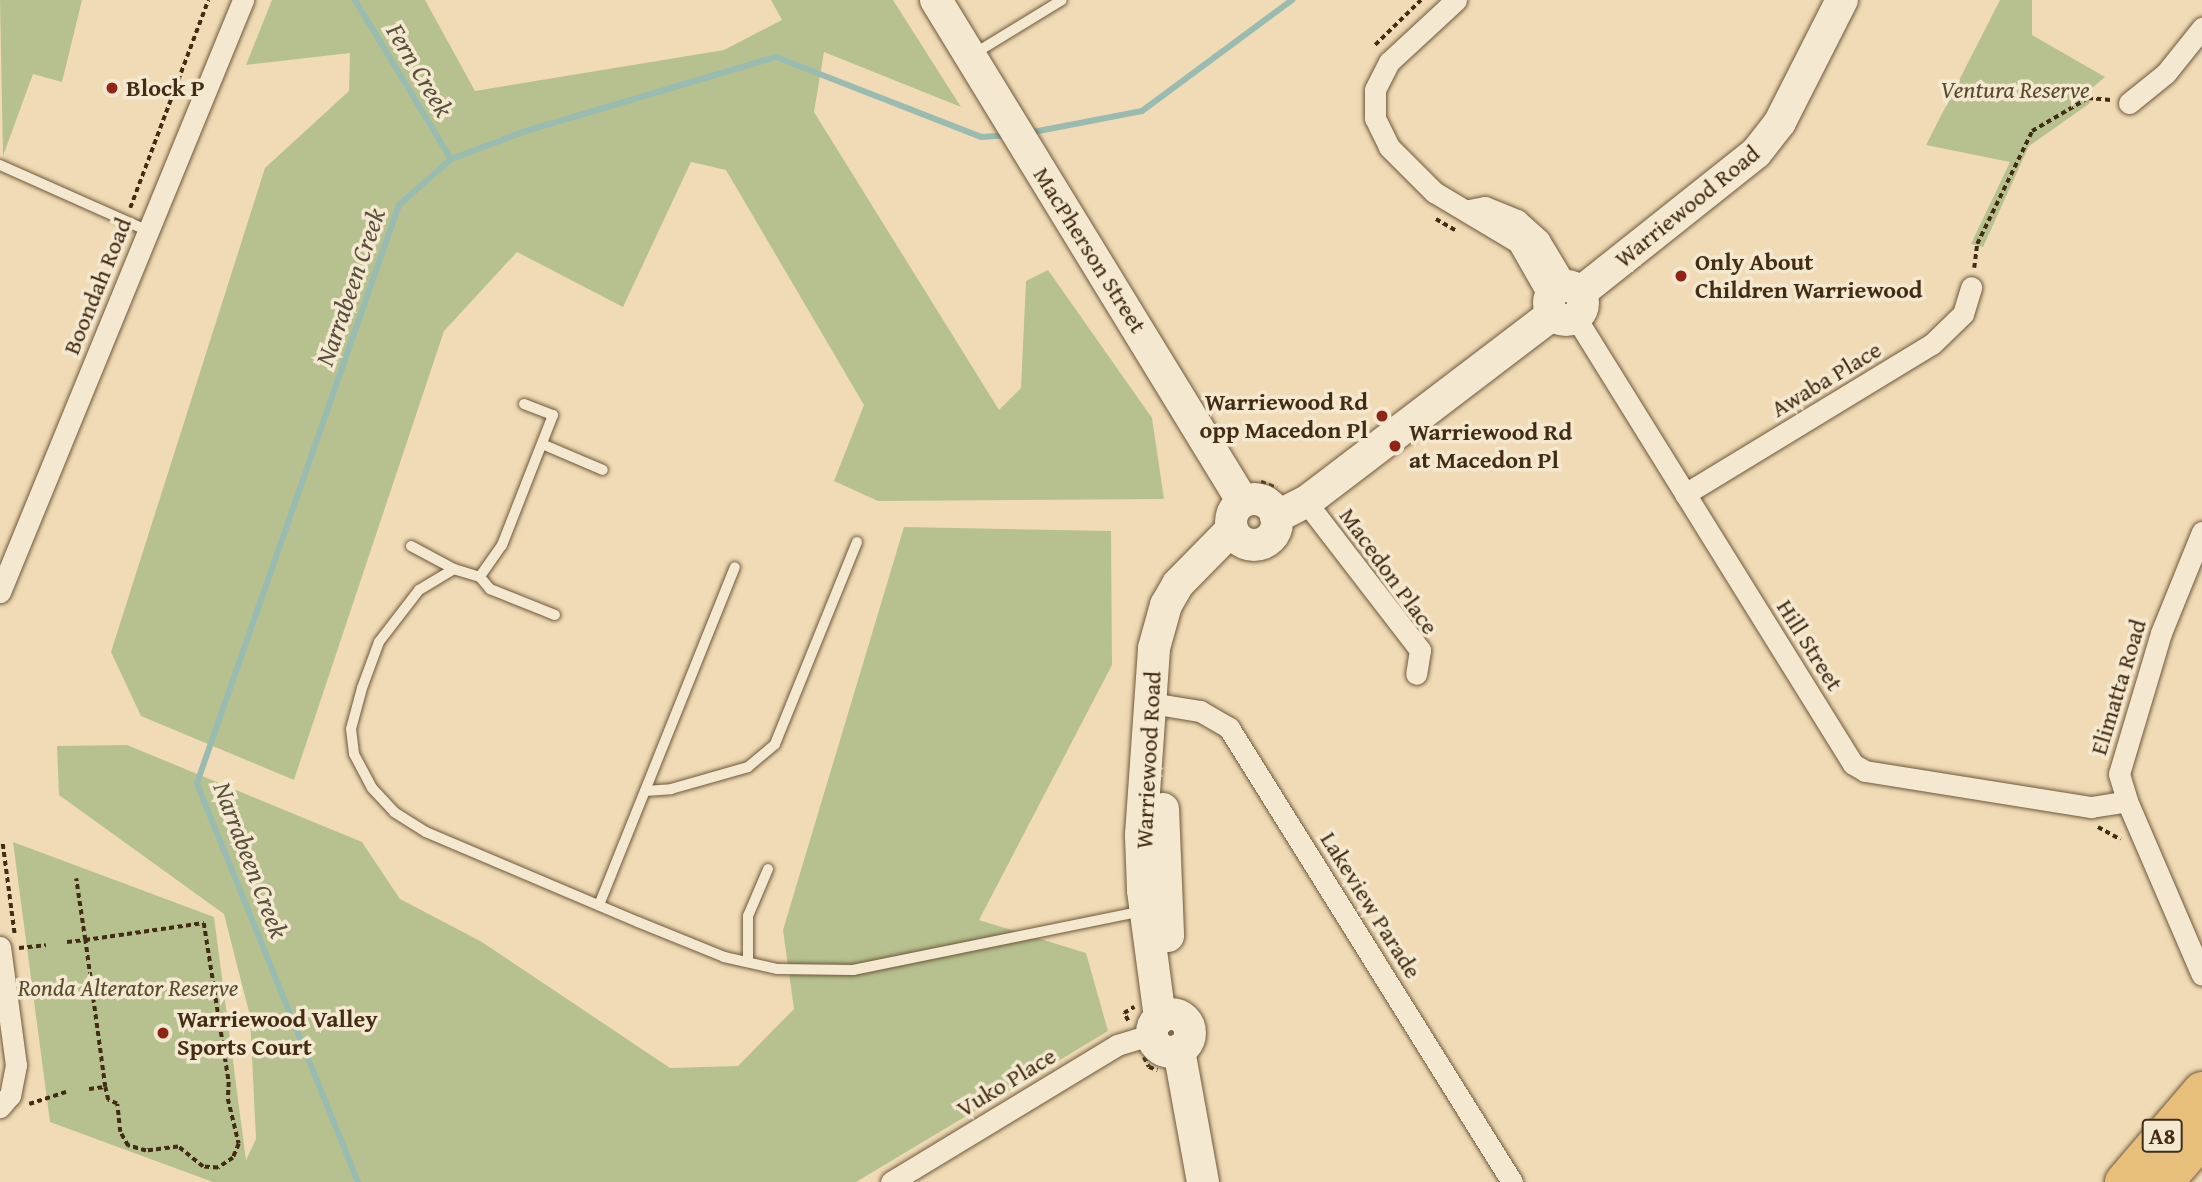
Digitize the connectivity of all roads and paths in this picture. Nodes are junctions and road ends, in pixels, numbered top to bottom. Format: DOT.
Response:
graph roads {
  1 [pos="208,0"];
  2 [pos="243,0"];
  3 [pos="936,0"];
  4 [pos="1062,0"];
  5 [pos="1456,0"];
  6 [pos="1842,0"];
  7 [pos="2202,28"];
  8 [pos="970,56"];
  9 [pos="2129,103"];
  10 [pos="0,165"];
  11 [pos="125,221"];
  12 [pos="148,231"];
  13 [pos="1971,287"];
  14 [pos="1565,301"];
  15 [pos="524,404"];
  16 [pos="542,444"];
  17 [pos="603,470"];
  18 [pos="1297,494"];
  19 [pos="1685,494"];
  20 [pos="1244,512"];
  21 [pos="2202,531"];
  22 [pos="857,542"];
  23 [pos="411,546"];
  24 [pos="735,567"];
  25 [pos="454,569"];
  26 [pos="480,577"];
  27 [pos="0,592"];
  28 [pos="555,615"];
  29 [pos="1416,674"];
  30 [pos="1160,704"];
  31 [pos="645,791"];
  32 [pos="2127,801"];
  33 [pos="768,869"];
  34 [pos="76,879"];
  35 [pos="599,905"];
  36 [pos="1146,910"];
  37 [pos="85,940"];
  38 [pos="67,942"];
  39 [pos="46,945"];
  40 [pos="8,948"];
  41 [pos="748,962"];
  42 [pos="2202,975"];
  43 [pos="1162,1022"];
  44 [pos="105,1087"];
  45 [pos="89,1089"];
  46 [pos="2202,1091"];
  47 [pos="66,1092"];
  48 [pos="0,1107"];
  49 [pos="25,1107"];
  50 [pos="2202,1138"];
  51 [pos="891,1182"];
  52 [pos="1203,1182"];
  53 [pos="1511,1182"];
  54 [pos="2124,1182"];
  55 [pos="2164,1182"];
  1 -- 11 [label="path"];
  2 -- 12 [label="street, Boondah Road"];
  3 -- 8 [label="street, MacPherson Street"];
  4 -- 8 [label="lane"];
  5 -- 14 [label="street, Hill Street"];
  6 -- 14 [label="street, Warriewood Road"];
  7 -- 9 [label="street"];
  8 -- 20 [label="street, MacPherson Street"];
  9 -- 13 [label="path"];
  10 -- 11 [label="lane"];
  11 -- 12 [label="lane"];
  12 -- 27 [label="street, Boondah Road"];
  13 -- 19 [label="street, Awaba Place"];
  14 -- 18 [label="street, Warriewood Road"];
  14 -- 19 [label="street, Hill Street"];
  15 -- 16 [label="lane"];
  16 -- 17 [label="lane"];
  16 -- 26 [label="lane"];
  18 -- 20 [label="path"];
  18 -- 20 [label="street, Warriewood Road"];
  18 -- 29 [label="street, Macedon Place"];
  19 -- 32 [label="street, Hill Street"];
  20 -- 30 [label="street, Warriewood Road"];
  21 -- 32 [label="street, Elimatta Road"];
  22 -- 31 [label="lane"];
  23 -- 25 [label="lane"];
  24 -- 31 [label="lane"];
  25 -- 26 [label="lane"];
  25 -- 35 [label="lane"];
  26 -- 28 [label="lane"];
  30 -- 36 [label="street, Warriewood Road"];
  30 -- 43 [label="street, Warriewood Road"];
  30 -- 53 [label="street, Lakeview Parade"];
  31 -- 35 [label="lane"];
  32 -- 42 [label="street, Elimatta Road"];
  33 -- 41 [label="lane"];
  34 -- 37 [label="path"];
  35 -- 41 [label="lane"];
  36 -- 41 [label="lane"];
  36 -- 43 [label="street, Warriewood Road"];
  37 -- 38 [label="path"];
  37 -- 44 [label="path"];
  37 -- 44 [label="path"];
  39 -- 40 [label="path"];
  40 -- 48 [label="street"];
  43 -- 51 [label="street, Vuko Place"];
  43 -- 52 [label="street"];
  44 -- 45 [label="path"];
  46 -- 54 [label="highway, A8"];
  47 -- 49 [label="path"];
  50 -- 55 [label="highway, A8"];
}
